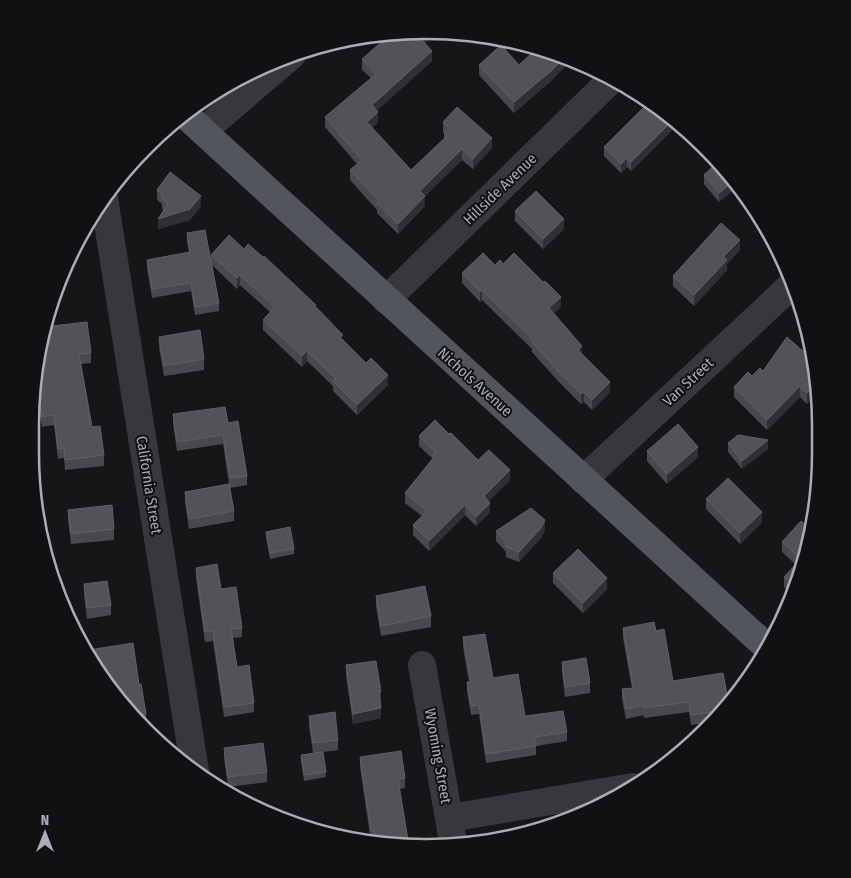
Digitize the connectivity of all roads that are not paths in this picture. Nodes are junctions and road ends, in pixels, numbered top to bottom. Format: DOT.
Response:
graph roads {
  1 [pos="276,68"];
  2 [pos="607,84"];
  3 [pos="190,119"];
  4 [pos="203,131"];
  5 [pos="106,209"];
  6 [pos="788,289"];
  7 [pos="386,300"];
  8 [pos="582,480"];
  9 [pos="762,643"];
  10 [pos="422,665"];
  11 [pos="193,761"];
  12 [pos="613,790"];
  13 [pos="450,818"];
  14 [pos="453,838"];
  1 -- 4 [label="street"];
  2 -- 7 [label="street, Hillside Avenue"];
  3 -- 4 [label="main road, Nichols Avenue"];
  4 -- 7 [label="main road, Nichols Avenue"];
  5 -- 11 [label="street, California Street"];
  6 -- 8 [label="street, Van Street"];
  7 -- 8 [label="main road, Nichols Avenue"];
  8 -- 9 [label="main road, Nichols Avenue"];
  10 -- 13 [label="street, Wyoming Street"];
  12 -- 13 [label="street"];
  13 -- 14 [label="street, Wyoming Street"];
}
